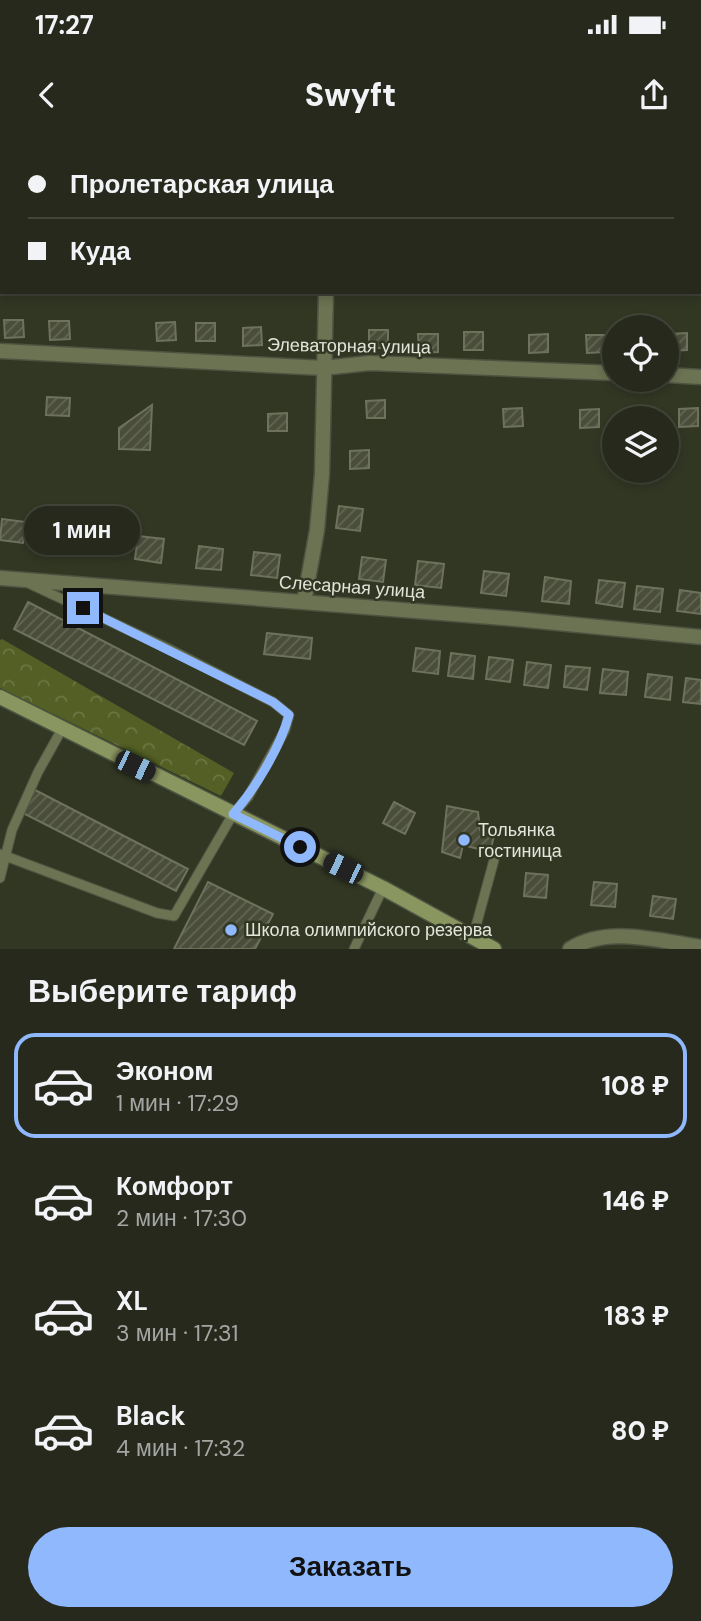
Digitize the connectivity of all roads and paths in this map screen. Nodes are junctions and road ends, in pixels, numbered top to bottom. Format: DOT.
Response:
graph roads {
  1 [pos="326,294"];
  2 [pos="0,351"];
  3 [pos="323,368"];
  4 [pos="602,373"];
  5 [pos="679,376"];
  6 [pos="701,377"];
  7 [pos="0,578"];
  8 [pos="19,579"];
  9 [pos="304,602"];
  10 [pos="701,637"];
  11 [pos="0,697"];
  12 [pos="62,729"];
  13 [pos="233,814"];
  14 [pos="3,855"];
  15 [pos="494,860"];
  16 [pos="0,878"];
  17 [pos="383,887"];
  18 [pos="473,937"];
  19 [pos="701,947"];
  20 [pos="354,949"];
  21 [pos="494,949"];
  22 [pos="570,949"];
  1 -- 3 [label="street"];
  2 -- 3 [label="street, Элеваторная улица"];
  3 -- 4 [label="street, Элеваторная улица"];
  3 -- 9 [label="street"];
  5 -- 6 [label="street"];
  7 -- 8 [label="street, Слесарная улица"];
  8 -- 9 [label="street, Слесарная улица"];
  8 -- 13 [label="lane"];
  9 -- 10 [label="street, Слесарная улица"];
  11 -- 12 [label="main road"];
  12 -- 13 [label="main road"];
  12 -- 14 [label="lane"];
  13 -- 14 [label="lane"];
  13 -- 17 [label="main road"];
  14 -- 16 [label="lane"];
  15 -- 18 [label="lane"];
  17 -- 18 [label="main road"];
  17 -- 20 [label="lane"];
  18 -- 21 [label="main road"];
  19 -- 22 [label="street"];
}
